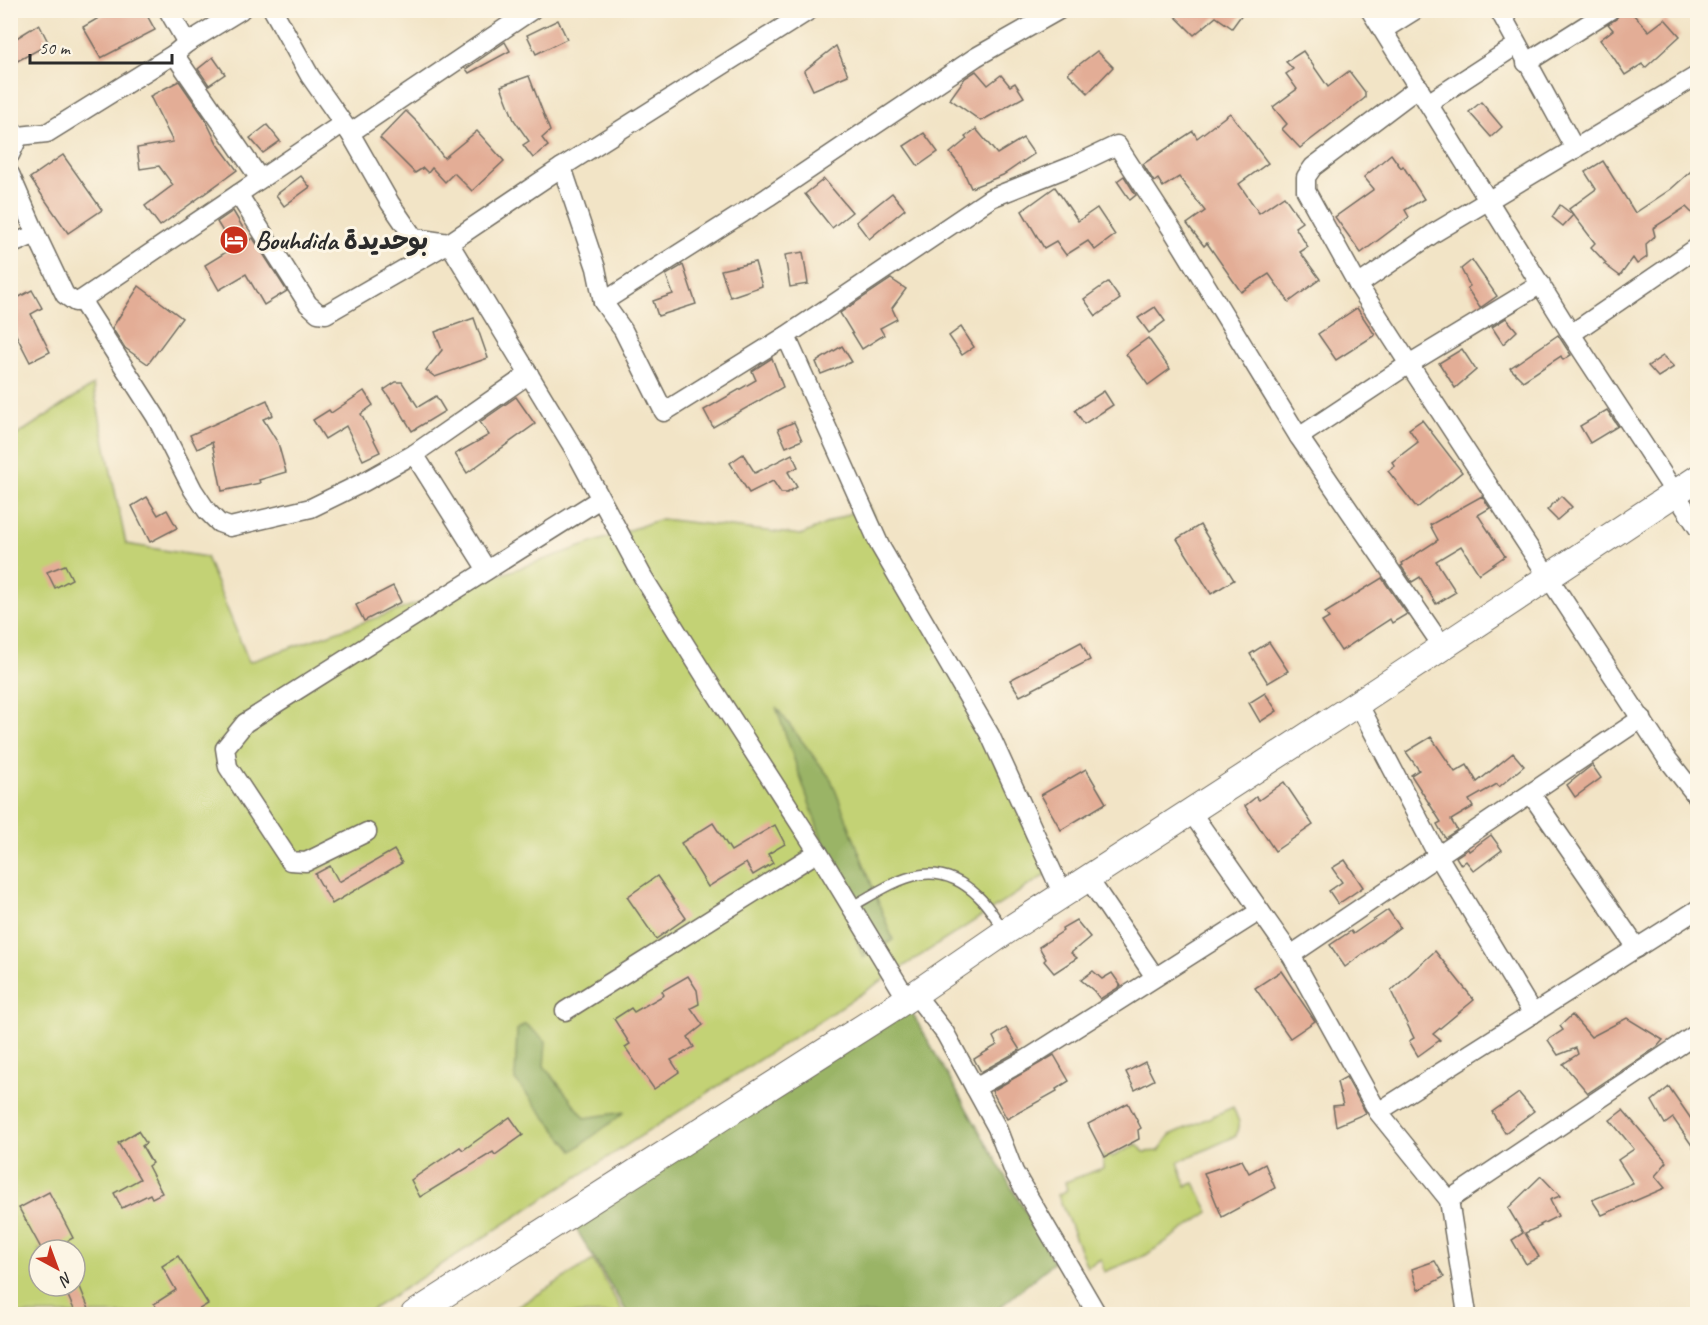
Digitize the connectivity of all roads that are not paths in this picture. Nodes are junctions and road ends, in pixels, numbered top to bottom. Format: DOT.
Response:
graph roads {
  1 [pos="168,10"];
  2 [pos="241,10"];
  3 [pos="273,10"];
  4 [pos="532,10"];
  5 [pos="810,10"];
  6 [pos="1059,10"];
  7 [pos="1370,10"];
  8 [pos="1414,10"];
  9 [pos="1499,10"];
  10 [pos="1610,10"];
  11 [pos="1383,30"];
  12 [pos="1517,45"];
  13 [pos="180,49"];
  14 [pos="1527,63"];
  15 [pos="1698,75"];
  16 [pos="1424,95"];
  17 [pos="346,128"];
  18 [pos="15,133"];
  19 [pos="1575,149"];
  20 [pos="10,155"];
  21 [pos="562,167"];
  22 [pos="10,174"];
  23 [pos="260,179"];
  24 [pos="238,194"];
  25 [pos="1488,200"];
  26 [pos="36,234"];
  27 [pos="449,243"];
  28 [pos="10,245"];
  29 [pos="1698,248"];
  30 [pos="1358,285"];
  31 [pos="1541,285"];
  32 [pos="81,300"];
  33 [pos="603,302"];
  34 [pos="1571,334"];
  35 [pos="786,336"];
  36 [pos="1408,364"];
  37 [pos="529,374"];
  38 [pos="1299,437"];
  39 [pos="414,454"];
  40 [pos="1698,478"];
  41 [pos="1674,494"];
  42 [pos="600,499"];
  43 [pos="1698,528"];
  44 [pos="487,570"];
  45 [pos="1547,576"];
  46 [pos="1443,646"];
  47 [pos="1358,704"];
  48 [pos="1642,718"];
  49 [pos="1531,794"];
  50 [pos="1698,798"];
  51 [pos="1191,812"];
  52 [pos="367,832"];
  53 [pos="818,852"];
  54 [pos="1438,856"];
  55 [pos="1088,878"];
  56 [pos="1063,895"];
  57 [pos="851,907"];
  58 [pos="1698,909"];
  59 [pos="1260,911"];
  60 [pos="1005,932"];
  61 [pos="1637,948"];
  62 [pos="1291,955"];
  63 [pos="1155,977"];
  64 [pos="911,996"];
  65 [pos="565,1011"];
  66 [pos="1533,1014"];
  67 [pos="1698,1033"];
  68 [pos="975,1088"];
  69 [pos="1377,1112"];
  70 [pos="1449,1200"];
  71 [pos="414,1314"];
  72 [pos="1097,1314"];
  73 [pos="1467,1314"];
  1 -- 13 [label="street"];
  2 -- 13 [label="street"];
  3 -- 17 [label="street"];
  4 -- 17 [label="street"];
  5 -- 21 [label="street"];
  6 -- 33 [label="street"];
  7 -- 11 [label="street"];
  8 -- 11 [label="street"];
  9 -- 12 [label="street"];
  10 -- 14 [label="street"];
  11 -- 16 [label="street"];
  12 -- 14 [label="street"];
  12 -- 16 [label="street"];
  13 -- 18 [label="street"];
  13 -- 23 [label="street"];
  14 -- 19 [label="street"];
  15 -- 19 [label="street"];
  16 -- 25 [label="street"];
  16 -- 30 [label="street"];
  17 -- 23 [label="street"];
  17 -- 27 [label="street"];
  18 -- 20 [label="street"];
  19 -- 25 [label="street"];
  21 -- 27 [label="street"];
  21 -- 33 [label="street"];
  22 -- 26 [label="street"];
  23 -- 24 [label="street"];
  24 -- 27 [label="street"];
  24 -- 32 [label="street"];
  25 -- 30 [label="street"];
  25 -- 31 [label="street"];
  26 -- 28 [label="street"];
  26 -- 32 [label="street"];
  27 -- 37 [label="street"];
  29 -- 34 [label="street"];
  30 -- 36 [label="street"];
  31 -- 34 [label="street"];
  31 -- 36 [label="street"];
  32 -- 39 [label="street"];
  33 -- 35 [label="street"];
  34 -- 41 [label="street"];
  35 -- 38 [label="street"];
  35 -- 56 [label="street"];
  36 -- 38 [label="street"];
  36 -- 45 [label="street"];
  37 -- 39 [label="street"];
  37 -- 42 [label="street"];
  38 -- 46 [label="street"];
  39 -- 44 [label="street"];
  40 -- 41 [label="street"];
  41 -- 43 [label="street"];
  41 -- 45 [label="street"];
  42 -- 44 [label="street"];
  42 -- 53 [label="street"];
  44 -- 52 [label="street"];
  45 -- 46 [label="street"];
  45 -- 48 [label="street"];
  46 -- 47 [label="street"];
  47 -- 51 [label="street"];
  47 -- 54 [label="street"];
  48 -- 49 [label="street"];
  48 -- 50 [label="street"];
  49 -- 54 [label="street"];
  49 -- 61 [label="street"];
  51 -- 55 [label="street"];
  51 -- 59 [label="street"];
  53 -- 57 [label="street"];
  53 -- 65 [label="street"];
  54 -- 62 [label="street"];
  54 -- 66 [label="street"];
  55 -- 56 [label="street"];
  55 -- 63 [label="street"];
  56 -- 60 [label="street"];
  57 -- 60 [label="lane"];
  57 -- 64 [label="street"];
  58 -- 61 [label="street"];
  59 -- 62 [label="street"];
  59 -- 63 [label="street"];
  60 -- 64 [label="street"];
  61 -- 66 [label="street"];
  62 -- 69 [label="street"];
  63 -- 68 [label="street"];
  64 -- 68 [label="street"];
  64 -- 71 [label="street"];
  66 -- 69 [label="street"];
  67 -- 70 [label="street"];
  68 -- 72 [label="street"];
  69 -- 70 [label="street"];
  70 -- 73 [label="street"];
}
